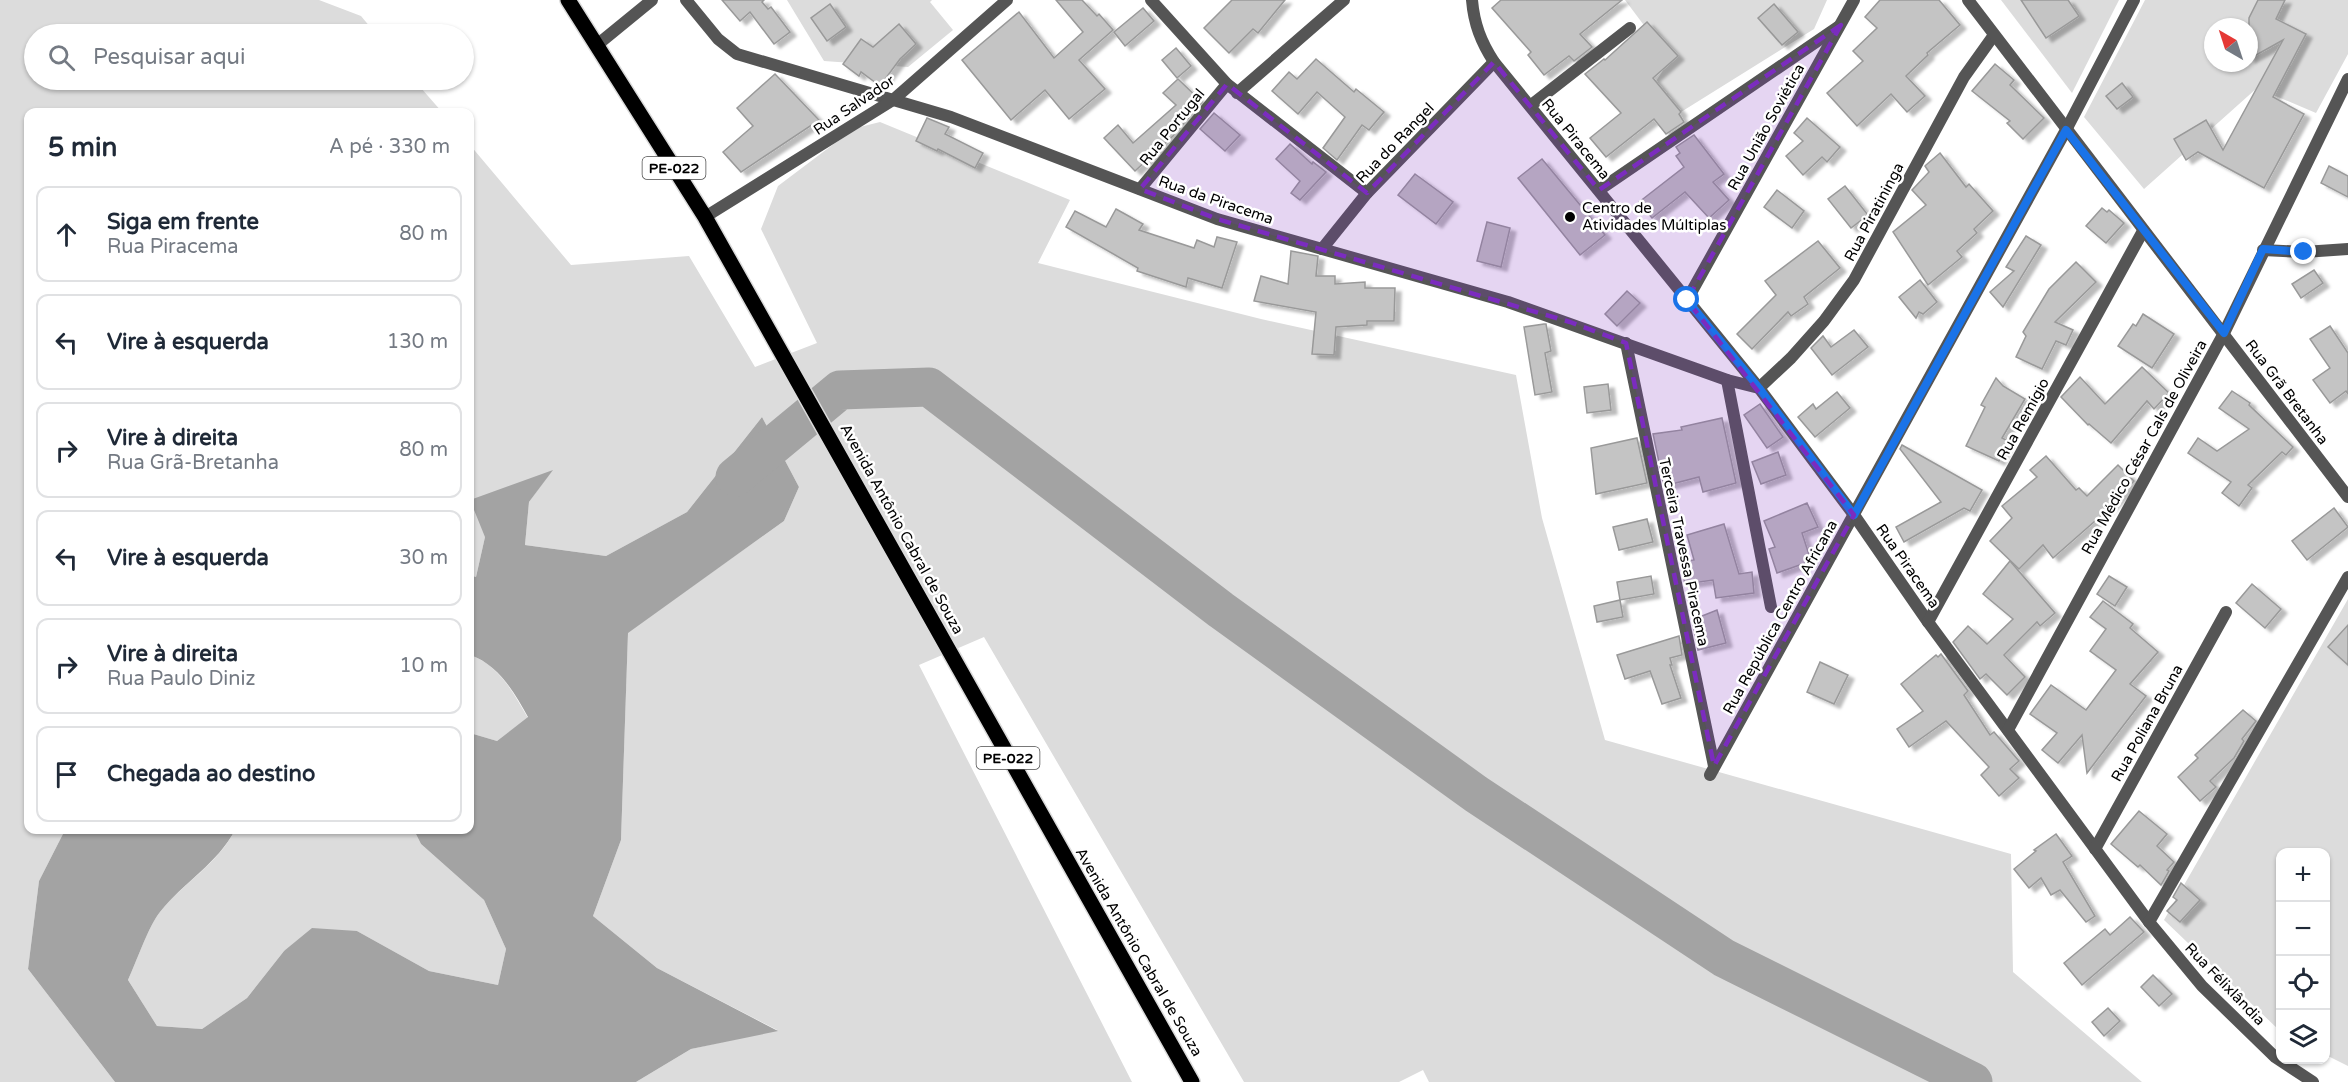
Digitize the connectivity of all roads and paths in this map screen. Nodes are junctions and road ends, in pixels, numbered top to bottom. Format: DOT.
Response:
graph roads {
  1 [pos="568,0"];
  2 [pos="652,0"];
  3 [pos="686,0"];
  4 [pos="1007,0"];
  5 [pos="1151,0"];
  6 [pos="1344,0"];
  7 [pos="1472,0"];
  8 [pos="1854,0"];
  9 [pos="1968,0"];
  10 [pos="2134,0"];
  11 [pos="1841,25"];
  12 [pos="1630,28"];
  13 [pos="1994,35"];
  14 [pos="597,45"];
  15 [pos="1494,62"];
  16 [pos="2348,79"];
  17 [pos="1227,84"];
  18 [pos="1237,93"];
  19 [pos="893,100"];
  20 [pos="1530,105"];
  21 [pos="2066,130"];
  22 [pos="1140,189"];
  23 [pos="1599,190"];
  24 [pos="1367,193"];
  25 [pos="705,217"];
  26 [pos="2143,231"];
  27 [pos="1322,249"];
  28 [pos="2263,249"];
  29 [pos="2348,249"];
  30 [pos="1687,300"];
  31 [pos="2224,333"];
  32 [pos="1626,344"];
  33 [pos="1727,380"];
  34 [pos="1759,388"];
  35 [pos="2348,496"];
  36 [pos="1854,515"];
  37 [pos="2348,577"];
  38 [pos="1771,607"];
  39 [pos="2226,612"];
  40 [pos="1928,621"];
  41 [pos="2008,730"];
  42 [pos="1712,771"];
  43 [pos="2095,849"];
  44 [pos="2149,922"];
  45 [pos="1192,1082"];
  46 [pos="2313,1082"];
  1 -- 14 [label="main road, Avenida Antônio Cabral de Souza / PE-022"];
  2 -- 14 [label="street"];
  3 -- 19 [label="street, Rua da Piracema"];
  4 -- 19 [label="street, Rua Salvador"];
  5 -- 17 [label="street"];
  6 -- 18 [label="street"];
  7 -- 15 [label="street, Rua Piracema"];
  8 -- 11 [label="street, Rua União Soviética"];
  9 -- 13 [label="street, Rua Grã Bretanha"];
  10 -- 21 [label="street, Rua República Centro Africana"];
  11 -- 23 [label="street"];
  11 -- 30 [label="street, Rua União Soviética"];
  12 -- 20 [label="street"];
  13 -- 21 [label="street, Rua Grã Bretanha"];
  13 -- 34 [label="street, Rua Piratininga"];
  14 -- 25 [label="main road, Avenida Antônio Cabral de Souza / PE-022"];
  15 -- 20 [label="street, Rua Piracema"];
  15 -- 24 [label="street, Rua do Rangel"];
  16 -- 28 [label="street, Rua Médico César Cals de Oliveira"];
  17 -- 18 [label="street"];
  17 -- 22 [label="street, Rua Portugal"];
  18 -- 24 [label="street"];
  19 -- 22 [label="street, Rua da Piracema"];
  19 -- 25 [label="street, Rua Salvador"];
  20 -- 23 [label="street, Rua Piracema"];
  21 -- 26 [label="street, Rua Grã Bretanha"];
  21 -- 36 [label="street, Rua República Centro Africana"];
  22 -- 27 [label="street, Rua da Piracema"];
  23 -- 30 [label="street, Rua Piracema"];
  24 -- 27 [label="street, Rua do Rangel"];
  25 -- 45 [label="main road, Avenida Antônio Cabral de Souza / PE-022"];
  26 -- 31 [label="street, Rua Grã Bretanha"];
  26 -- 40 [label="street, Rua Remígio"];
  27 -- 32 [label="street, Rua da Piracema"];
  28 -- 29 [label="street"];
  28 -- 31 [label="street, Rua Médico César Cals de Oliveira"];
  30 -- 34 [label="street, Rua Piracema"];
  31 -- 35 [label="street, Rua Grã Bretanha"];
  31 -- 41 [label="street, Rua Médico César Cals de Oliveira"];
  32 -- 33 [label="street, Rua da Piracema"];
  32 -- 42 [label="street, Terceira Travessa Piracema"];
  33 -- 34 [label="street, Rua da Piracema"];
  33 -- 38 [label="street"];
  34 -- 36 [label="street, Rua Piracema"];
  36 -- 40 [label="street, Rua Piracema"];
  36 -- 42 [label="street, Rua República Centro Africana"];
  37 -- 44 [label="street"];
  39 -- 43 [label="street, Rua Poliana Bruna"];
  40 -- 41 [label="street, Rua Piracema"];
  41 -- 43 [label="street, Rua Piracema"];
  43 -- 44 [label="street, Rua Piracema"];
  44 -- 46 [label="street, Rua Félixlândia"];
}
